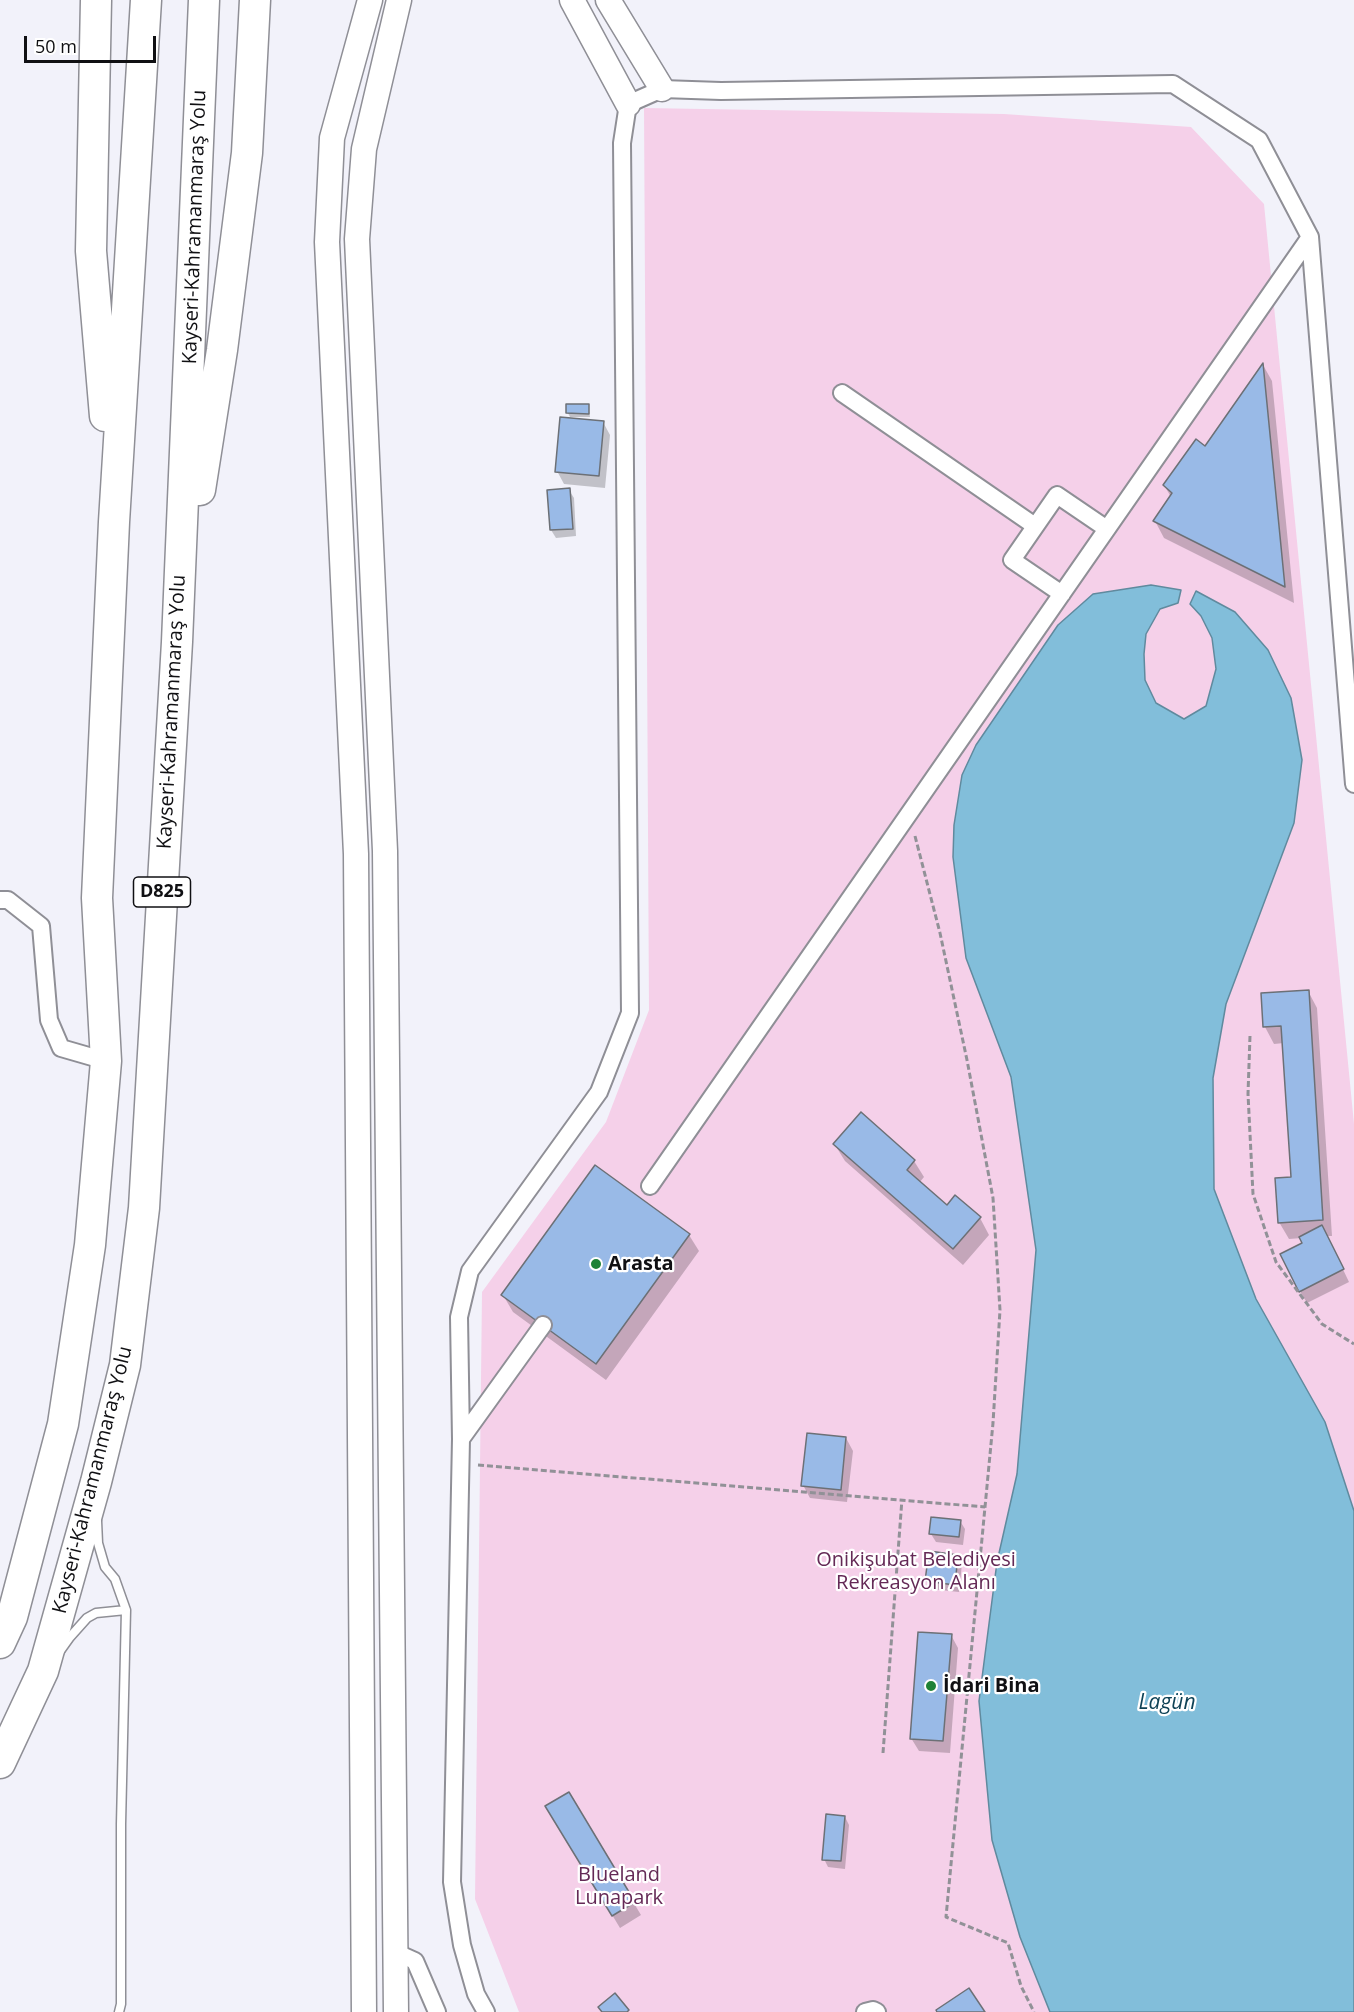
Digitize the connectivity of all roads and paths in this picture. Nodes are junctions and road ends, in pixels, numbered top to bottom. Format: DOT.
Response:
graph roads {
  1 [pos="96,0"];
  2 [pos="146,0"];
  3 [pos="204,0"];
  4 [pos="255,0"];
  5 [pos="370,0"];
  6 [pos="399,0"];
  7 [pos="572,0"];
  8 [pos="608,0"];
  9 [pos="662,89"];
  10 [pos="628,104"];
  11 [pos="1310,237"];
  12 [pos="843,393"];
  13 [pos="114,522"];
  14 [pos="1035,526"];
  15 [pos="1107,529"];
  16 [pos="1062,594"];
  17 [pos="177,642"];
  18 [pos="1354,784"];
  19 [pos="909,814"];
  20 [pos="0,900"];
  21 [pos="1250,1036"];
  22 [pos="106,1061"];
  23 [pos="650,1186"];
  24 [pos="543,1325"];
  25 [pos="1354,1344"];
  26 [pos="461,1439"];
  27 [pos="460,1464"];
  28 [pos="96,1482"];
  29 [pos="902,1499"];
  30 [pos="984,1506"];
  31 [pos="126,1610"];
  32 [pos="0,1643"];
  33 [pos="43,1671"];
  34 [pos="883,1753"];
  35 [pos="0,1763"];
  36 [pos="395,1952"];
  37 [pos="119,2012"];
  38 [pos="364,2012"];
  39 [pos="396,2012"];
  40 [pos="437,2012"];
  41 [pos="486,2012"];
  42 [pos="865,2012"];
  43 [pos="877,2012"];
  44 [pos="1034,2012"];
  1 -- 13 [label="highway"];
  2 -- 13 [label="highway"];
  3 -- 17 [label="highway, Kayseri-Kahramanmaraş Yolu / D825"];
  4 -- 17 [label="highway"];
  5 -- 38 [label="street"];
  6 -- 36 [label="street"];
  7 -- 10 [label="street"];
  8 -- 9 [label="street"];
  9 -- 10 [label="street"];
  9 -- 11 [label="street"];
  10 -- 26 [label="street"];
  11 -- 15 [label="street"];
  11 -- 18 [label="street"];
  12 -- 14 [label="street"];
  13 -- 22 [label="highway"];
  14 -- 15 [label="street"];
  14 -- 16 [label="street"];
  15 -- 16 [label="street"];
  16 -- 19 [label="street"];
  17 -- 28 [label="highway, Kayseri-Kahramanmaraş Yolu / D825"];
  19 -- 23 [label="street"];
  19 -- 30 [label="path"];
  20 -- 22 [label="street"];
  21 -- 25 [label="path"];
  22 -- 32 [label="highway"];
  24 -- 26 [label="street"];
  26 -- 27 [label="street"];
  27 -- 29 [label="path"];
  27 -- 41 [label="street"];
  28 -- 31 [label="lane"];
  28 -- 33 [label="highway, Kayseri-Kahramanmaraş Yolu / D825"];
  29 -- 30 [label="path"];
  29 -- 34 [label="path"];
  30 -- 44 [label="path"];
  31 -- 33 [label="lane"];
  31 -- 37 [label="lane"];
  33 -- 35 [label="highway, Kayseri-Kahramanmaraş Yolu / D825"];
  36 -- 39 [label="street"];
  36 -- 40 [label="street"];
  42 -- 43 [label="street"];
}
